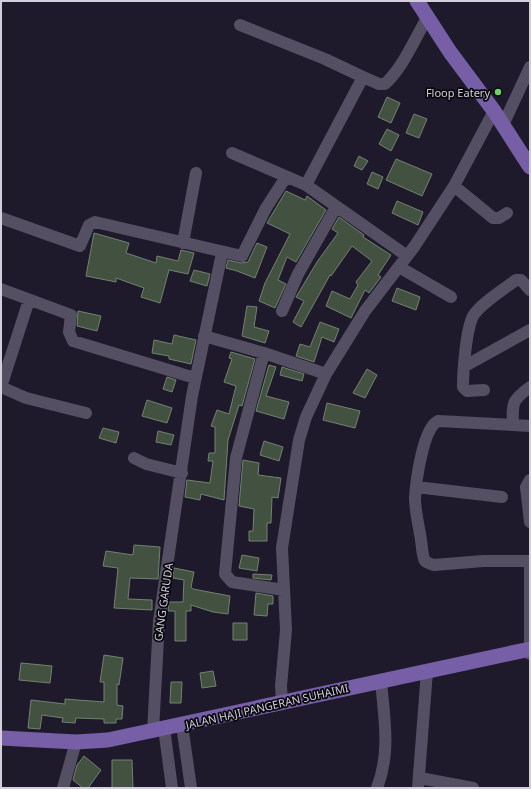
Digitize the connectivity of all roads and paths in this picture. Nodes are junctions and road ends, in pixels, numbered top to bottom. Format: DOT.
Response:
graph roads {
  1 [pos="417,1"];
  2 [pos="426,18"];
  3 [pos="240,25"];
  4 [pos="530,67"];
  5 [pos="363,76"];
  6 [pos="494,111"];
  7 [pos="503,124"];
  8 [pos="232,153"];
  9 [pos="530,167"];
  10 [pos="196,173"];
  11 [pos="286,177"];
  12 [pos="306,185"];
  13 [pos="454,186"];
  14 [pos="336,207"];
  15 [pos="507,213"];
  16 [pos="1,218"];
  17 [pos="183,243"];
  18 [pos="222,253"];
  19 [pos="407,256"];
  20 [pos="399,267"];
  21 [pos="1,289"];
  22 [pos="530,290"];
  23 [pos="451,297"];
  24 [pos="29,300"];
  25 [pos="282,311"];
  26 [pos="530,330"];
  27 [pos="204,336"];
  28 [pos="264,353"];
  29 [pos="465,366"];
  30 [pos="326,374"];
  31 [pos="196,378"];
  32 [pos="1,387"];
  33 [pos="530,387"];
  34 [pos="484,390"];
  35 [pos="86,413"];
  36 [pos="513,425"];
  37 [pos="530,426"];
  38 [pos="134,458"];
  39 [pos="182,473"];
  40 [pos="530,480"];
  41 [pos="416,487"];
  42 [pos="502,497"];
  43 [pos="530,522"];
  44 [pos="530,562"];
  45 [pos="284,590"];
  46 [pos="530,650"];
  47 [pos="427,671"];
  48 [pos="381,681"];
  49 [pos="282,702"];
  50 [pos="182,725"];
  51 [pos="159,730"];
  52 [pos="1,738"];
  53 [pos="76,742"];
  54 [pos="419,783"];
  55 [pos="63,788"];
  56 [pos="172,788"];
  57 [pos="191,788"];
  58 [pos="377,788"];
  59 [pos="473,788"];
  1 -- 2 [label="main road"];
  2 -- 5 [label="street"];
  2 -- 6 [label="main road"];
  3 -- 5 [label="street"];
  4 -- 7 [label="street"];
  5 -- 12 [label="street"];
  6 -- 7 [label="main road"];
  6 -- 13 [label="street"];
  7 -- 9 [label="main road"];
  8 -- 11 [label="street"];
  10 -- 17 [label="street"];
  11 -- 12 [label="street"];
  11 -- 18 [label="street"];
  12 -- 14 [label="street"];
  13 -- 15 [label="street"];
  13 -- 19 [label="street"];
  14 -- 19 [label="street"];
  14 -- 25 [label="street"];
  16 -- 17 [label="street"];
  17 -- 18 [label="street"];
  18 -- 27 [label="street, GANG GARUDA"];
  19 -- 20 [label="street"];
  20 -- 23 [label="street"];
  20 -- 30 [label="street"];
  21 -- 24 [label="street"];
  22 -- 29 [label="street"];
  24 -- 31 [label="street"];
  24 -- 32 [label="street"];
  26 -- 29 [label="street"];
  27 -- 28 [label="street"];
  27 -- 31 [label="street, GANG GARUDA"];
  28 -- 30 [label="street"];
  28 -- 45 [label="street"];
  29 -- 34 [label="street"];
  30 -- 45 [label="street"];
  31 -- 39 [label="street, GANG GARUDA"];
  32 -- 35 [label="street"];
  33 -- 36 [label="street"];
  36 -- 37 [label="street"];
  36 -- 41 [label="street"];
  38 -- 39 [label="street"];
  39 -- 51 [label="street, GANG GARUDA"];
  40 -- 43 [label="street"];
  41 -- 42 [label="street"];
  41 -- 44 [label="street"];
  44 -- 46 [label="street"];
  45 -- 49 [label="street"];
  46 -- 47 [label="main road, JALAN HAJI PANGERAN SUHAIMI"];
  47 -- 48 [label="main road, JALAN HAJI PANGERAN SUHAIMI"];
  47 -- 54 [label="street"];
  48 -- 49 [label="main road, JALAN HAJI PANGERAN SUHAIMI"];
  48 -- 58 [label="street"];
  49 -- 50 [label="main road, JALAN HAJI PANGERAN SUHAIMI"];
  50 -- 51 [label="main road, JALAN HAJI PANGERAN SUHAIMI"];
  50 -- 57 [label="street"];
  51 -- 53 [label="main road, JALAN HAJI PANGERAN SUHAIMI"];
  51 -- 56 [label="street, GANG GARUDA"];
  52 -- 53 [label="main road, JALAN HAJI PANGERAN SUHAIMI"];
  53 -- 55 [label="street"];
  54 -- 59 [label="street"];
}
